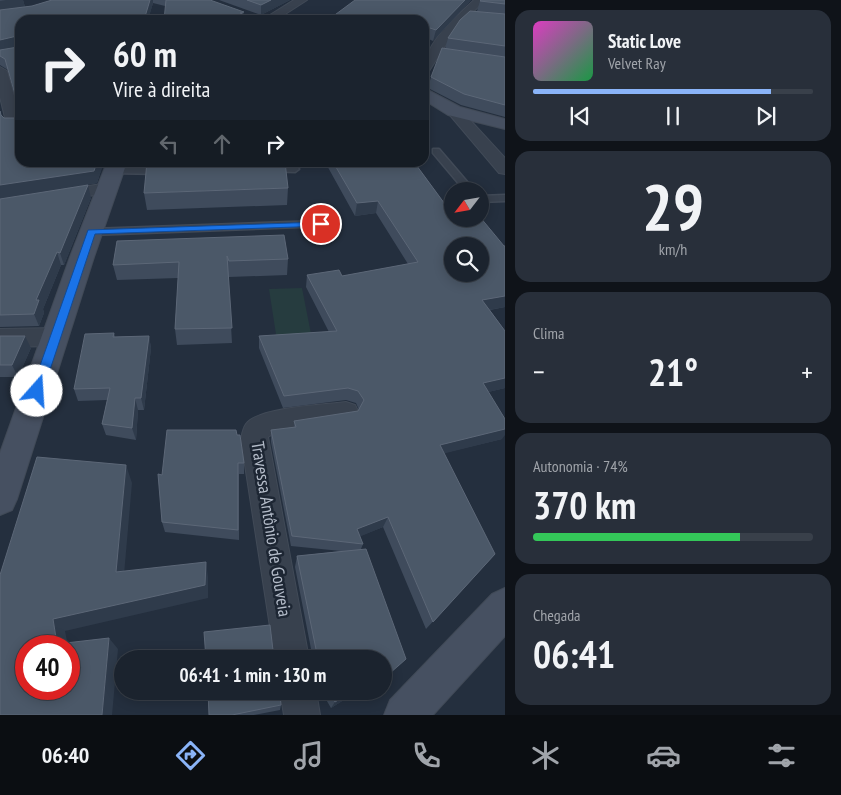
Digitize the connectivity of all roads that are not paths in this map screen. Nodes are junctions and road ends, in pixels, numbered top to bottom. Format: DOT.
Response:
graph roads {
  1 [pos="302,0"];
  2 [pos="480,0"];
  3 [pos="276,15"];
  4 [pos="463,15"];
  5 [pos="480,17"];
  6 [pos="433,53"];
  7 [pos="451,55"];
  8 [pos="429,60"];
  9 [pos="0,72"];
  10 [pos="429,97"];
  11 [pos="454,111"];
  12 [pos="505,124"];
  13 [pos="12,127"];
  14 [pos="436,151"];
  15 [pos="257,169"];
  16 [pos="295,169"];
  17 [pos="505,169"];
  18 [pos="171,170"];
  19 [pos="113,174"];
  20 [pos="462,182"];
  21 [pos="505,198"];
  22 [pos="489,199"];
  23 [pos="0,205"];
  24 [pos="321,224"];
  25 [pos="91,232"];
  26 [pos="56,337"];
  27 [pos="0,338"];
  28 [pos="346,413"];
  29 [pos="0,499"];
  30 [pos="505,607"];
  31 [pos="290,650"];
  32 [pos="300,700"];
  33 [pos="302,715"];
  34 [pos="405,715"];
  1 -- 3 [label="street"];
  2 -- 4 [label="street"];
  4 -- 5 [label="street"];
  4 -- 6 [label="street"];
  6 -- 7 [label="street"];
  6 -- 8 [label="street"];
  9 -- 13 [label="street"];
  10 -- 11 [label="street"];
  11 -- 12 [label="street"];
  11 -- 17 [label="street"];
  14 -- 20 [label="lane"];
  15 -- 16 [label="lane"];
  18 -- 19 [label="lane"];
  19 -- 23 [label="street"];
  19 -- 25 [label="street"];
  21 -- 22 [label="lane"];
  24 -- 25 [label="lane"];
  25 -- 26 [label="street"];
  26 -- 27 [label="street"];
  26 -- 29 [label="street"];
  28 -- 31 [label="street, Travessa Antônio de Gouveia"];
  30 -- 34 [label="street"];
  32 -- 33 [label="street"];
}
